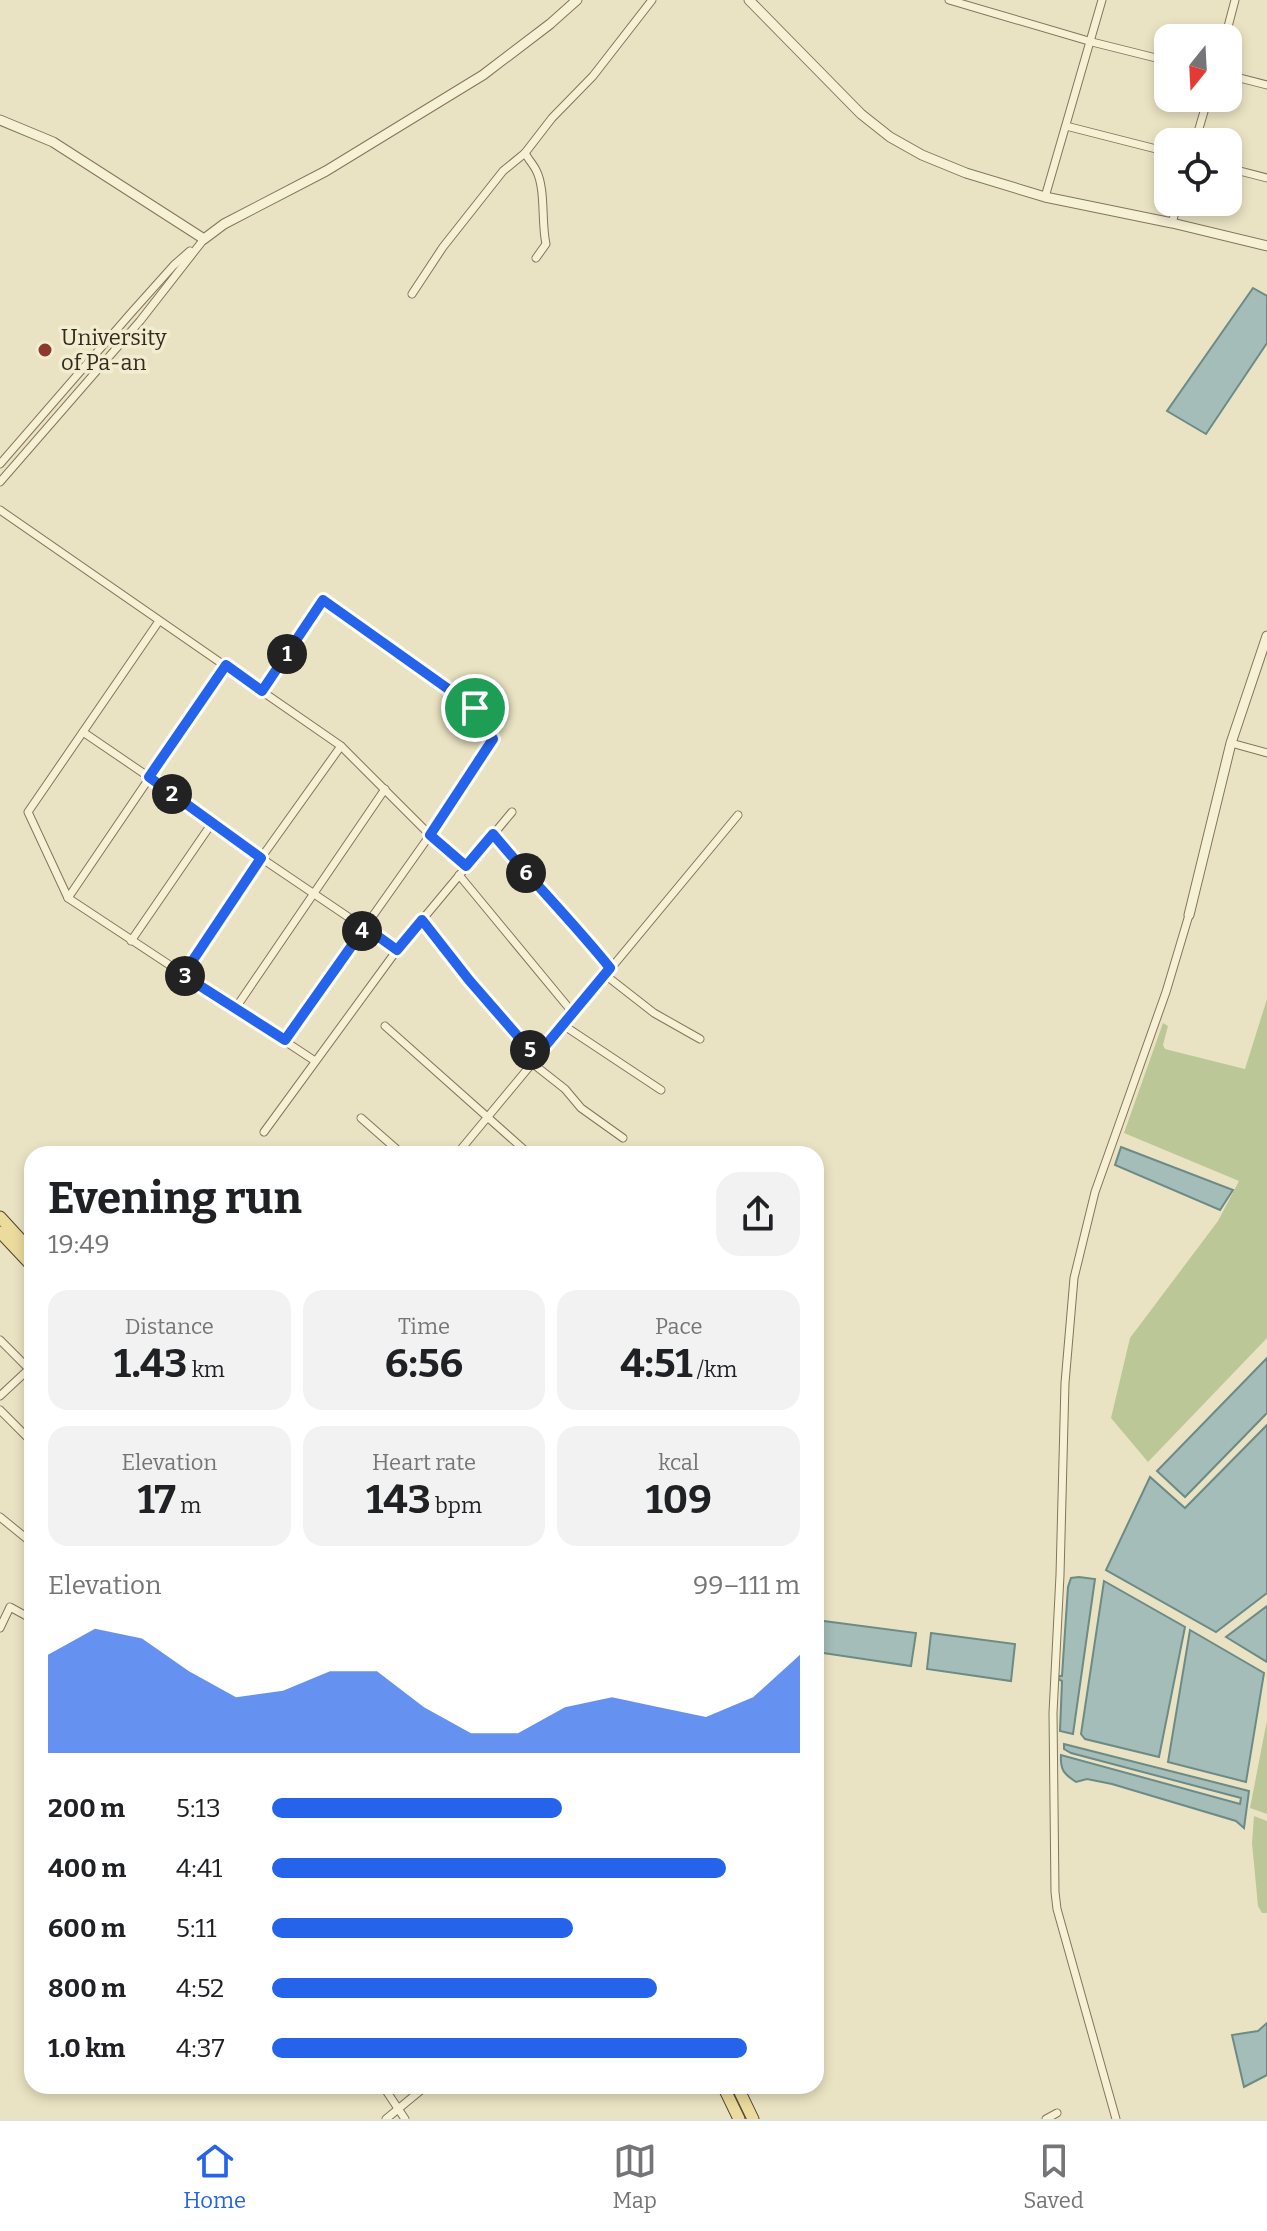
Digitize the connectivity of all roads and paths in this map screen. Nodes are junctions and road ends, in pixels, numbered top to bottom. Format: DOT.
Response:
graph roads {
  1 [pos="577,0"];
  2 [pos="652,0"];
  3 [pos="749,0"];
  4 [pos="949,0"];
  5 [pos="1102,0"];
  6 [pos="1235,0"];
  7 [pos="1229,24"];
  8 [pos="1092,42"];
  9 [pos="1154,58"];
  10 [pos="1242,79"];
  11 [pos="1267,85"];
  12 [pos="0,120"];
  13 [pos="1066,126"];
  14 [pos="1154,148"];
  15 [pos="525,153"];
  16 [pos="1242,172"];
  17 [pos="1267,178"];
  18 [pos="1045,197"];
  19 [pos="1174,216"];
  20 [pos="1172,223"];
  21 [pos="204,239"];
  22 [pos="1267,246"];
  23 [pos="536,258"];
  24 [pos="412,294"];
  25 [pos="131,313"];
  26 [pos="140,321"];
  27 [pos="0,464"];
  28 [pos="0,482"];
  29 [pos="0,510"];
  30 [pos="159,621"];
  31 [pos="1267,636"];
  32 [pos="1263,663"];
  33 [pos="226,665"];
  34 [pos="262,691"];
  35 [pos="83,732"];
  36 [pos="1231,743"];
  37 [pos="341,746"];
  38 [pos="1267,753"];
  39 [pos="149,777"];
  40 [pos="385,789"];
  41 [pos="512,812"];
  42 [pos="738,815"];
  43 [pos="212,823"];
  44 [pos="493,834"];
  45 [pos="430,835"];
  46 [pos="261,858"];
  47 [pos="466,866"];
  48 [pos="459,875"];
  49 [pos="315,893"];
  50 [pos="68,898"];
  51 [pos="1189,915"];
  52 [pos="422,920"];
  53 [pos="365,927"];
  54 [pos="131,941"];
  55 [pos="397,950"];
  56 [pos="607,971"];
  57 [pos="183,975"];
  58 [pos="235,1009"];
  59 [pos="573,1013"];
  60 [pos="563,1025"];
  61 [pos="385,1026"];
  62 [pos="700,1039"];
  63 [pos="285,1040"];
  64 [pos="534,1060"];
  65 [pos="315,1061"];
  66 [pos="661,1090"];
  67 [pos="361,1118"];
  68 [pos="487,1118"];
  69 [pos="264,1132"];
  70 [pos="623,1138"];
  71 [pos="393,1146"];
  72 [pos="464,1146"];
  73 [pos="520,1146"];
  74 [pos="0,1217"];
  75 [pos="0,1232"];
  76 [pos="24,1243"];
  77 [pos="24,1258"];
  78 [pos="0,1340"];
  79 [pos="24,1362"];
  80 [pos="24,1375"];
  81 [pos="0,1396"];
  82 [pos="0,1410"];
  83 [pos="24,1434"];
  84 [pos="0,1517"];
  85 [pos="24,1536"];
  86 [pos="24,1615"];
  87 [pos="0,1628"];
  88 [pos="388,2094"];
  89 [pos="417,2094"];
  90 [pos="727,2094"];
  91 [pos="741,2094"];
  92 [pos="398,2110"];
  93 [pos="1057,2113"];
  94 [pos="386,2119"];
  95 [pos="405,2119"];
  96 [pos="739,2119"];
  97 [pos="753,2119"];
  98 [pos="1046,2119"];
  99 [pos="1116,2119"];
  1 -- 21 [label="street"];
  2 -- 15 [label="street"];
  3 -- 18 [label="street"];
  4 -- 8 [label="street"];
  5 -- 8 [label="street"];
  6 -- 7 [label="street"];
  8 -- 9 [label="street"];
  8 -- 13 [label="street"];
  10 -- 11 [label="street"];
  12 -- 21 [label="street"];
  13 -- 14 [label="street"];
  13 -- 18 [label="street"];
  15 -- 23 [label="street"];
  15 -- 24 [label="street"];
  16 -- 17 [label="street"];
  18 -- 20 [label="street"];
  19 -- 20 [label="street"];
  20 -- 22 [label="street"];
  21 -- 25 [label="street"];
  21 -- 26 [label="street"];
  25 -- 26 [label="street"];
  25 -- 27 [label="street"];
  26 -- 28 [label="street"];
  29 -- 30 [label="street"];
  30 -- 33 [label="street"];
  30 -- 35 [label="street"];
  31 -- 32 [label="street"];
  32 -- 36 [label="street"];
  33 -- 34 [label="street"];
  33 -- 39 [label="street"];
  34 -- 37 [label="street"];
  34 -- 45 [label="street"];
  35 -- 39 [label="street"];
  35 -- 50 [label="street"];
  36 -- 38 [label="street"];
  36 -- 51 [label="street"];
  37 -- 40 [label="street"];
  37 -- 46 [label="street"];
  39 -- 43 [label="street"];
  39 -- 50 [label="street"];
  40 -- 45 [label="street"];
  40 -- 49 [label="street"];
  41 -- 44 [label="street"];
  42 -- 56 [label="street"];
  43 -- 46 [label="street"];
  43 -- 54 [label="street"];
  44 -- 47 [label="street"];
  44 -- 56 [label="street"];
  45 -- 47 [label="street"];
  45 -- 53 [label="street"];
  46 -- 49 [label="street"];
  46 -- 57 [label="street"];
  47 -- 48 [label="street"];
  48 -- 52 [label="street"];
  48 -- 59 [label="street"];
  49 -- 53 [label="street"];
  49 -- 58 [label="street"];
  50 -- 54 [label="street"];
  51 -- 99 [label="street"];
  52 -- 55 [label="street"];
  52 -- 64 [label="street"];
  53 -- 55 [label="street"];
  53 -- 63 [label="street"];
  54 -- 57 [label="street"];
  55 -- 65 [label="street"];
  56 -- 59 [label="street"];
  56 -- 62 [label="street"];
  57 -- 58 [label="street"];
  58 -- 63 [label="street"];
  59 -- 60 [label="street"];
  60 -- 64 [label="street"];
  60 -- 66 [label="street"];
  61 -- 68 [label="street"];
  63 -- 65 [label="street"];
  64 -- 68 [label="street"];
  64 -- 70 [label="street"];
  65 -- 69 [label="street"];
  67 -- 71 [label="street"];
  68 -- 72 [label="street"];
  68 -- 73 [label="street"];
  74 -- 76 [label="main road"];
  75 -- 77 [label="main road"];
  78 -- 79 [label="street"];
  80 -- 81 [label="street"];
  82 -- 83 [label="street"];
  84 -- 85 [label="street"];
  86 -- 87 [label="street"];
  88 -- 92 [label="street"];
  89 -- 92 [label="street"];
  90 -- 96 [label="main road"];
  91 -- 97 [label="main road"];
  92 -- 94 [label="street"];
  92 -- 95 [label="street"];
  93 -- 98 [label="street"];
}
